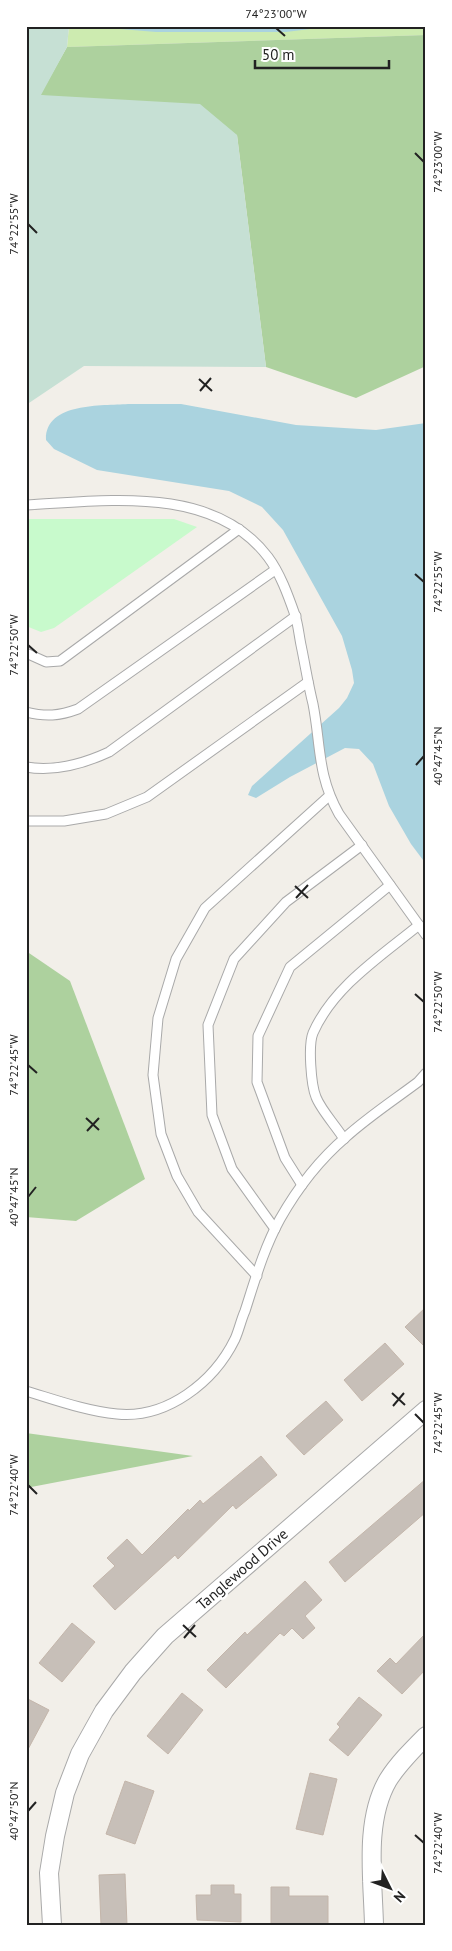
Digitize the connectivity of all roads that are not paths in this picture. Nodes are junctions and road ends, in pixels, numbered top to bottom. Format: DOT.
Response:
graph roads {
  1 [pos="26,505"];
  2 [pos="239,529"];
  3 [pos="275,570"];
  4 [pos="296,616"];
  5 [pos="26,653"];
  6 [pos="308,682"];
  7 [pos="26,712"];
  8 [pos="26,767"];
  9 [pos="329,796"];
  10 [pos="26,821"];
  11 [pos="362,845"];
  12 [pos="390,885"];
  13 [pos="419,925"];
  14 [pos="426,935"];
  15 [pos="426,1073"];
  16 [pos="344,1138"];
  17 [pos="302,1185"];
  18 [pos="276,1229"];
  19 [pos="256,1276"];
  20 [pos="26,1391"];
  21 [pos="426,1410"];
  22 [pos="426,1736"];
  23 [pos="52,1925"];
  24 [pos="374,1925"];
  1 -- 2 [label="lane"];
  2 -- 3 [label="lane"];
  2 -- 5 [label="lane"];
  3 -- 4 [label="lane"];
  3 -- 7 [label="lane"];
  4 -- 6 [label="lane"];
  4 -- 8 [label="lane"];
  6 -- 9 [label="lane"];
  6 -- 10 [label="lane"];
  9 -- 11 [label="lane"];
  9 -- 19 [label="lane"];
  11 -- 12 [label="lane"];
  11 -- 18 [label="lane"];
  12 -- 13 [label="lane"];
  12 -- 17 [label="lane"];
  13 -- 14 [label="lane"];
  13 -- 16 [label="lane"];
  15 -- 16 [label="lane"];
  16 -- 17 [label="lane"];
  17 -- 18 [label="lane"];
  18 -- 19 [label="lane"];
  19 -- 20 [label="lane"];
  21 -- 23 [label="street, Tanglewood Drive"];
  22 -- 24 [label="street"];
}
